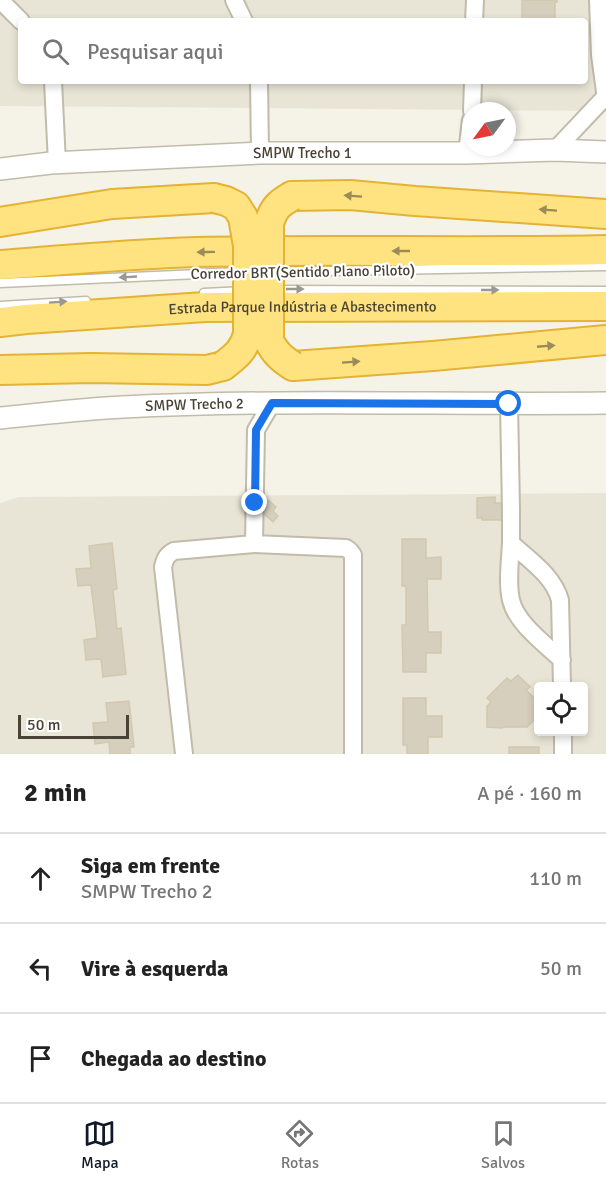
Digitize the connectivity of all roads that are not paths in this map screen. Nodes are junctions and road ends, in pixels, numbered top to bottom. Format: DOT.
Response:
graph roads {
  1 [pos="234,0"];
  2 [pos="474,0"];
  3 [pos="598,0"];
  4 [pos="0,2"];
  5 [pos="18,18"];
  6 [pos="243,18"];
  7 [pos="474,18"];
  8 [pos="52,84"];
  9 [pos="259,84"];
  10 [pos="473,84"];
  11 [pos="606,98"];
  12 [pos="472,102"];
  13 [pos="555,150"];
  14 [pos="516,151"];
  15 [pos="606,152"];
  16 [pos="260,153"];
  17 [pos="462,153"];
  18 [pos="57,163"];
  19 [pos="0,169"];
  20 [pos="606,214"];
  21 [pos="0,222"];
  22 [pos="606,250"];
  23 [pos="0,265"];
  24 [pos="606,266"];
  25 [pos="0,284"];
  26 [pos="606,291"];
  27 [pos="201,294"];
  28 [pos="94,300"];
  29 [pos="0,306"];
  30 [pos="606,306"];
  31 [pos="0,322"];
  32 [pos="606,340"];
  33 [pos="0,370"];
  34 [pos="242,403"];
  35 [pos="272,403"];
  36 [pos="606,403"];
  37 [pos="509,404"];
  38 [pos="0,418"];
  39 [pos="256,430"];
  40 [pos="511,543"];
  41 [pos="254,544"];
  42 [pos="562,660"];
  43 [pos="562,682"];
  44 [pos="563,736"];
  45 [pos="184,754"];
  46 [pos="353,754"];
  47 [pos="563,754"];
  1 -- 6 [label="street"];
  2 -- 7 [label="street"];
  3 -- 11 [label="street"];
  4 -- 5 [label="street"];
  8 -- 18 [label="street"];
  9 -- 16 [label="street"];
  10 -- 12 [label="street"];
  11 -- 13 [label="street"];
  13 -- 14 [label="street, SMPW Trecho 1"];
  13 -- 15 [label="street, SMPW Trecho 1"];
  16 -- 17 [label="street, SMPW Trecho 1"];
  16 -- 18 [label="street, SMPW Trecho 1"];
  18 -- 19 [label="street, SMPW Trecho 1"];
  20 -- 32 [label="highway, one-way, bridge"];
  21 -- 33 [label="highway, bridge"];
  22 -- 23 [label="highway, one-way"];
  24 -- 25 [label="lane, Corredor BRT(Sentido Plano Piloto), one-way"];
  27 -- 26 [label="lane, one-way"];
  29 -- 28 [label="lane, one-way"];
  30 -- 31 [label="highway, Estrada Parque Indústria e Abastecimento"];
  34 -- 35 [label="street, SMPW Trecho 2"];
  34 -- 38 [label="street, SMPW Trecho 2"];
  34 -- 39 [label="street"];
  35 -- 37 [label="street, SMPW Trecho 2"];
  35 -- 39 [label="street"];
  36 -- 37 [label="street, SMPW Trecho 2"];
  37 -- 40 [label="street"];
  39 -- 41 [label="street"];
  40 -- 42 [label="street"];
  40 -- 42 [label="street"];
  41 -- 45 [label="street"];
  41 -- 46 [label="street"];
  42 -- 43 [label="street"];
  44 -- 47 [label="street"];
}
